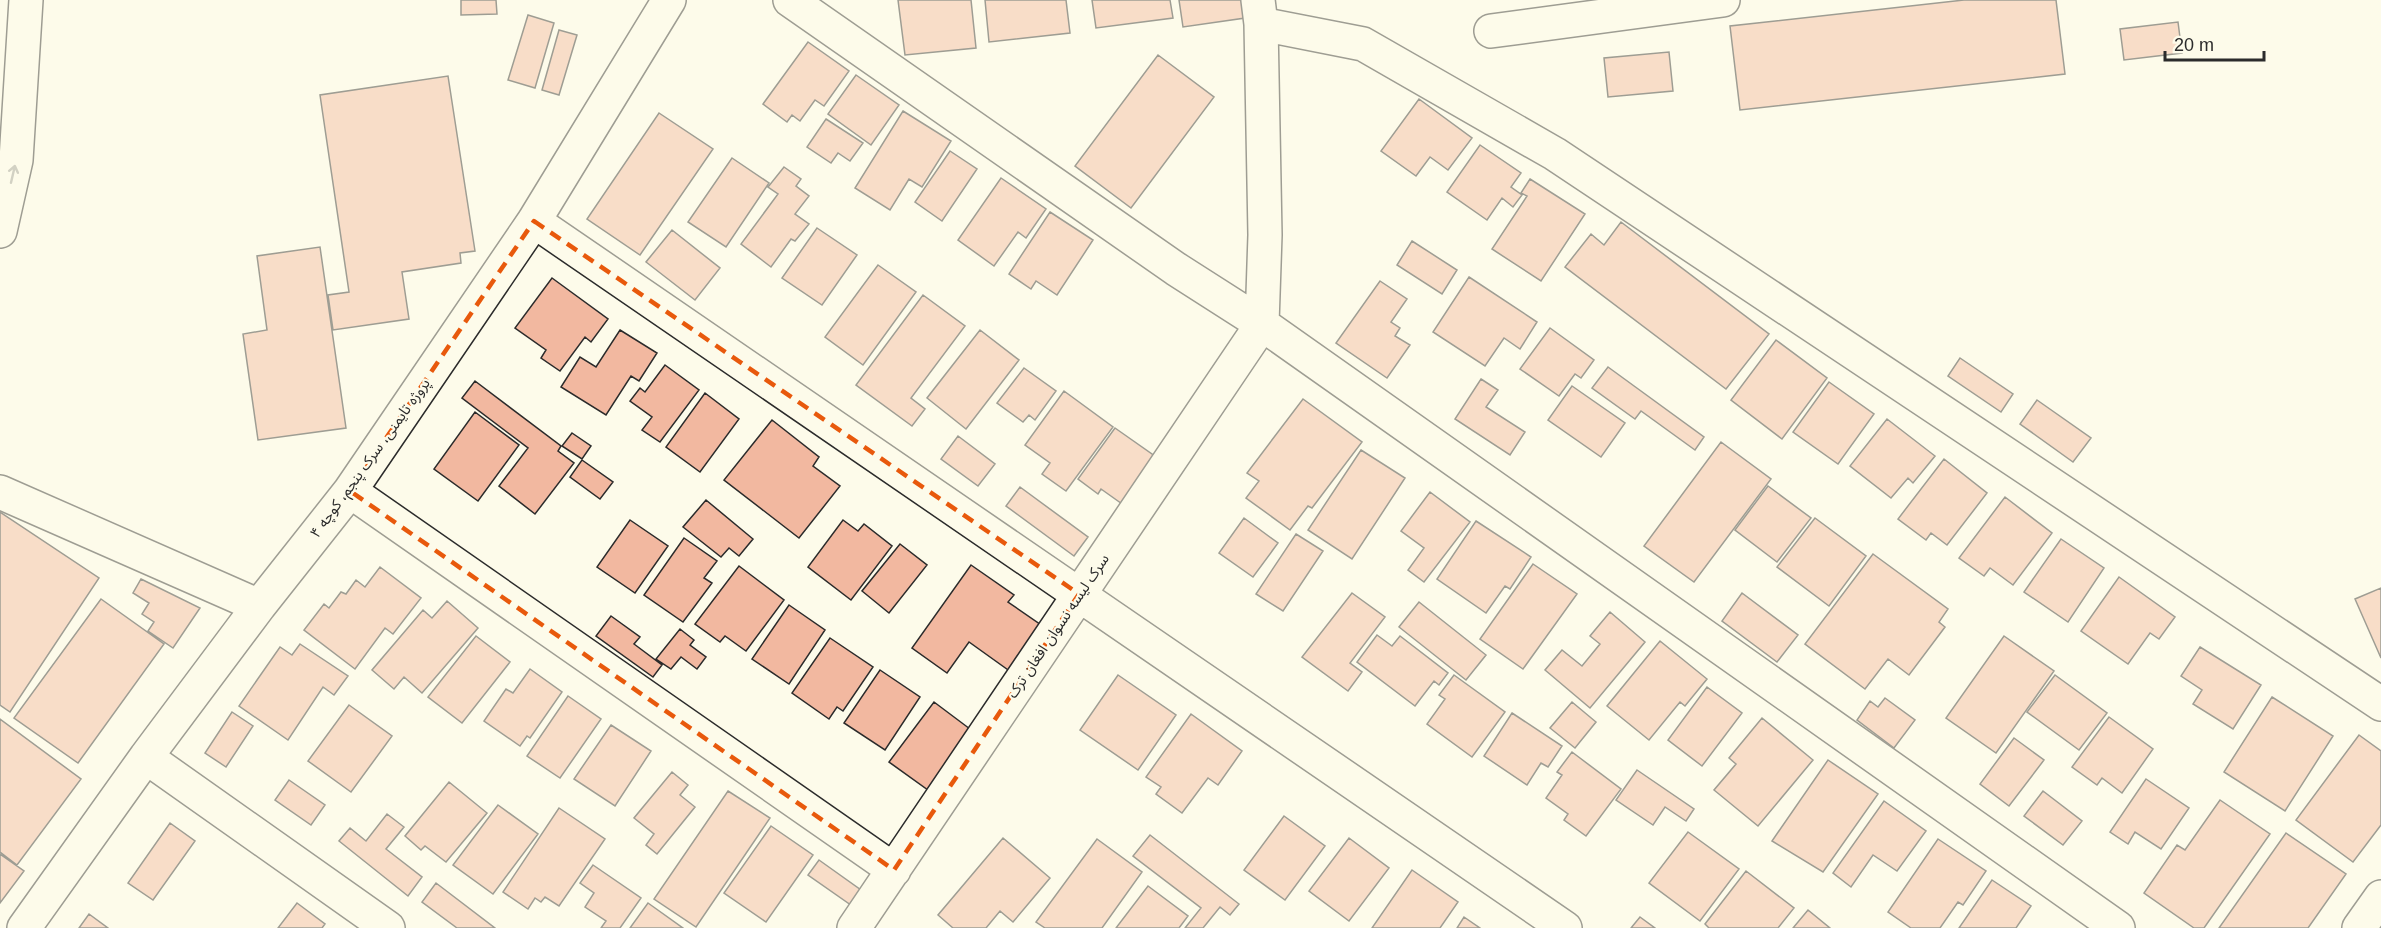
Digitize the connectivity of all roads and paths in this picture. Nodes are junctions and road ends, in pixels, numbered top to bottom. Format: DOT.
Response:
graph roads {
  1 [pos="26,0"];
  2 [pos="669,0"];
  3 [pos="790,0"];
  4 [pos="1723,0"];
  5 [pos="1260,12"];
  6 [pos="1491,31"];
  7 [pos="534,220"];
  8 [pos="0,231"];
  9 [pos="1262,324"];
  10 [pos="350,491"];
  11 [pos="0,492"];
  12 [pos="1079,594"];
  13 [pos="259,606"];
  14 [pos="2381,704"];
  15 [pos="146,757"];
  16 [pos="894,870"];
  17 [pos="2381,897"];
  18 [pos="869,923"];
  19 [pos="24,928"];
  20 [pos="388,928"];
  21 [pos="1565,928"];
  22 [pos="2118,928"];
  23 [pos="2359,928"];
  8 -- 1 [label="street, one-way"];
  2 -- 7 [label="street, پروژه تایمنی، سرک پنجم، کوچه ۴"];
  3 -- 9 [label="street"];
  4 -- 6 [label="street"];
  5 -- 9 [label="street"];
  5 -- 14 [label="street"];
  7 -- 10 [label="street, پروژه تایمنی، سرک پنجم، کوچه ۴"];
  7 -- 12 [label="street"];
  9 -- 12 [label="street, سرک لیسه نسوان افغان‌ ترک"];
  9 -- 22 [label="street"];
  10 -- 13 [label="street, پروژه تایمنی، سرک پنجم، کوچه ۴"];
  10 -- 16 [label="street"];
  11 -- 13 [label="street"];
  12 -- 16 [label="street, سرک لیسه نسوان افغان‌ ترک"];
  12 -- 21 [label="street"];
  13 -- 15 [label="street, پروژه تایمنی، سرک پنجم، کوچه ۴"];
  15 -- 19 [label="street, پروژه تایمنی، سرک پنجم، کوچه ۴"];
  15 -- 20 [label="street"];
  16 -- 18 [label="street, سرک لیسه نسوان افغان‌ ترک"];
  17 -- 23 [label="street"];
}
